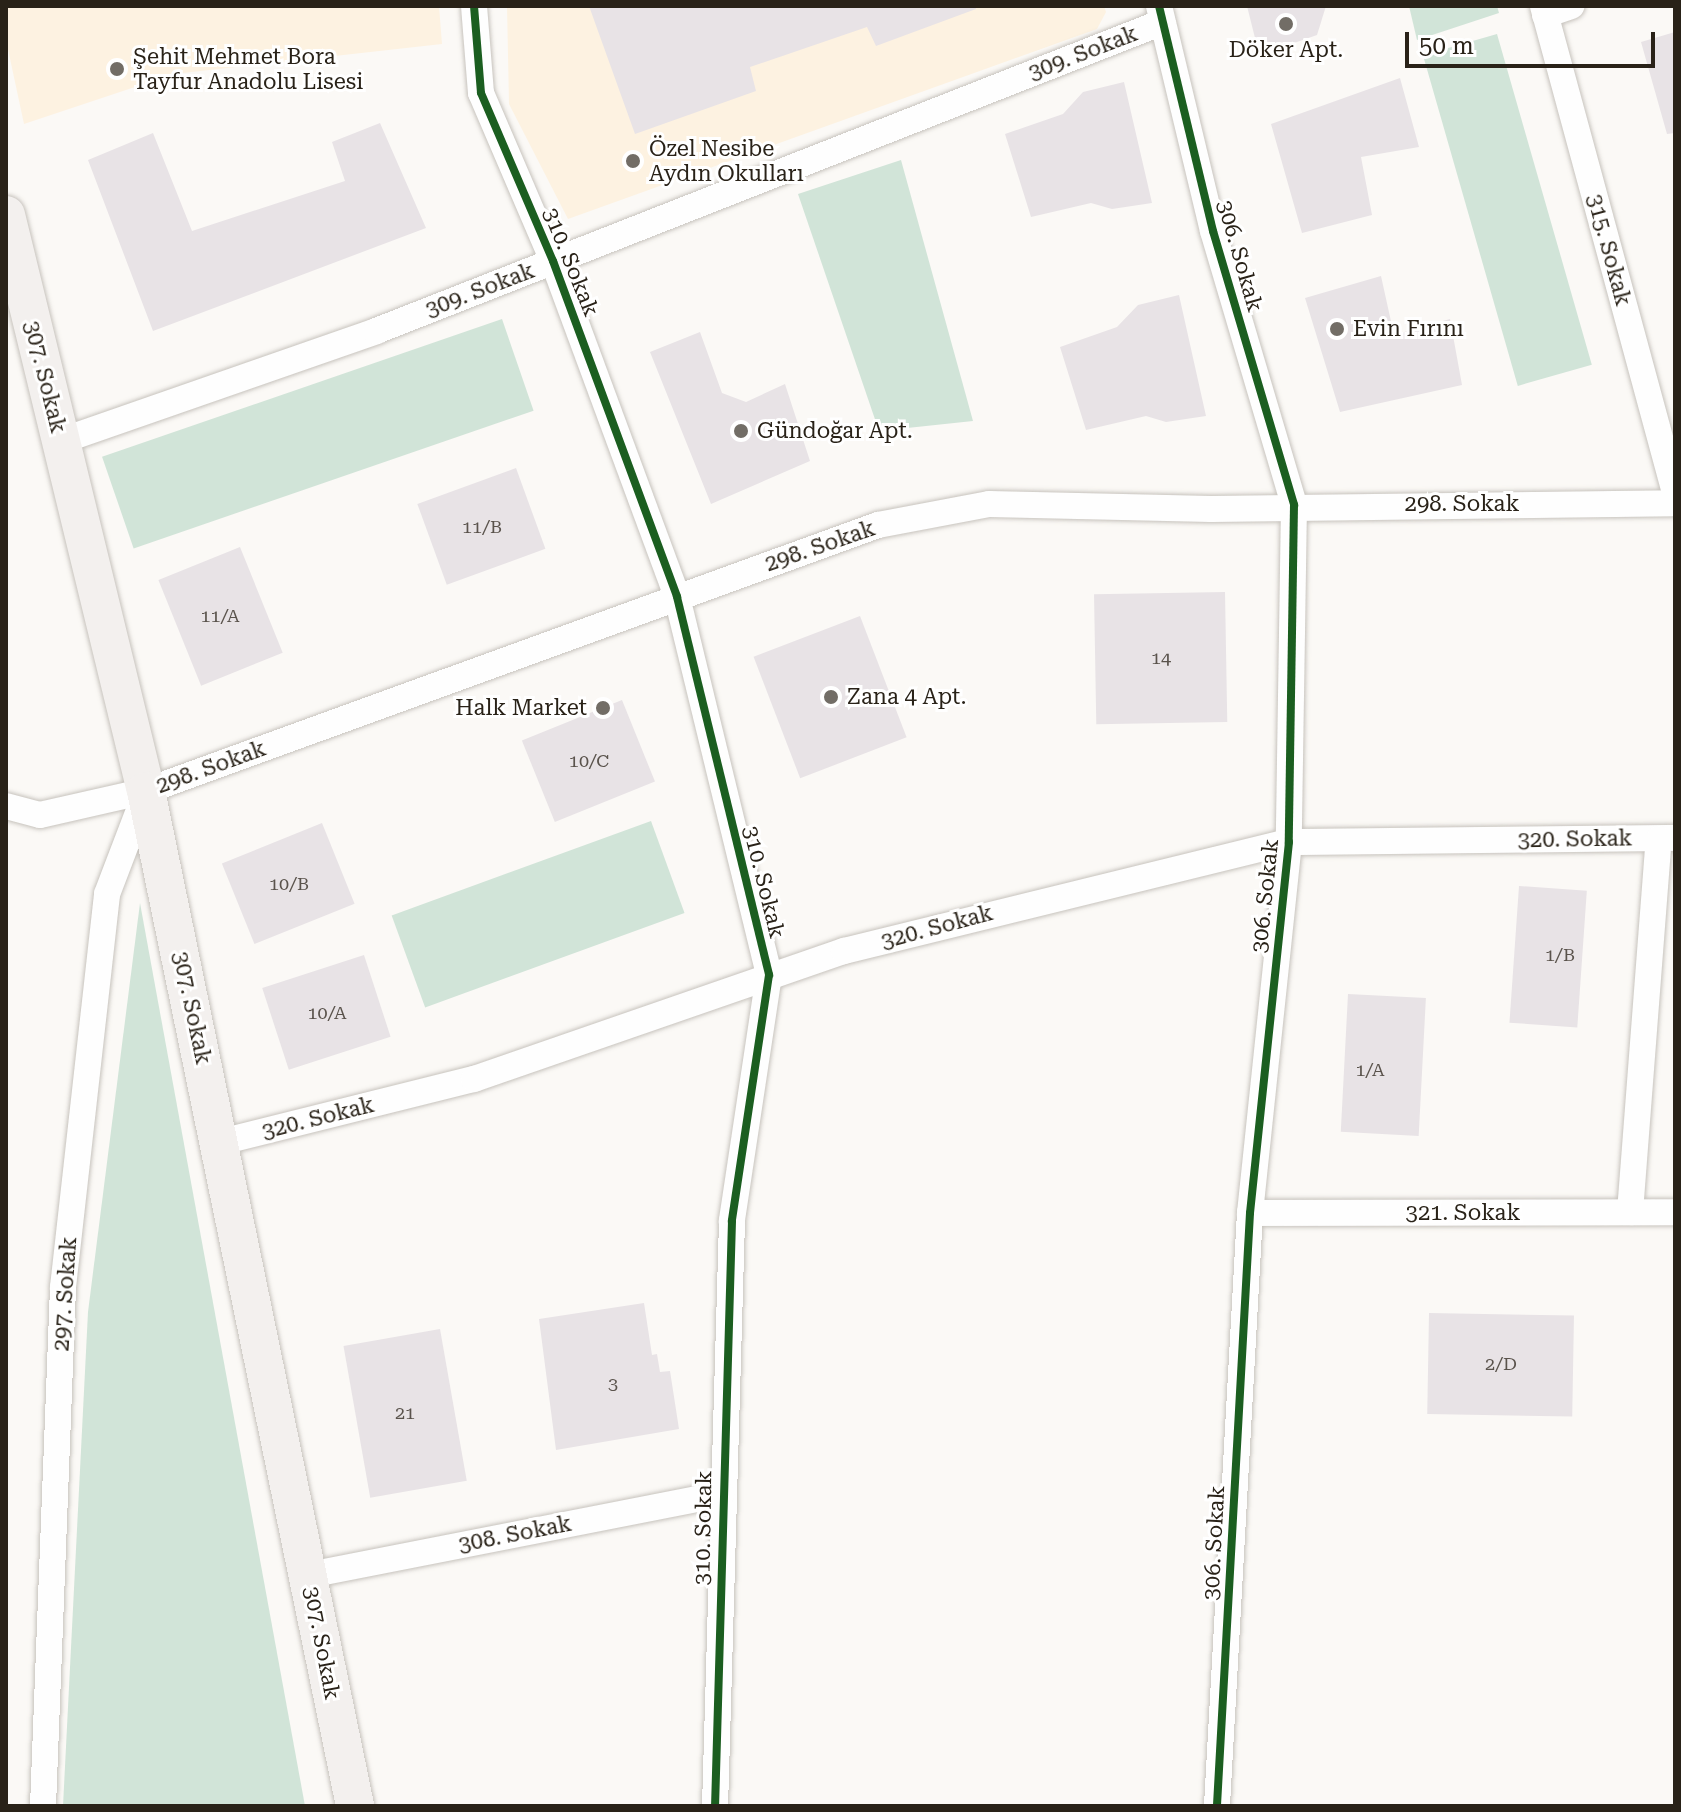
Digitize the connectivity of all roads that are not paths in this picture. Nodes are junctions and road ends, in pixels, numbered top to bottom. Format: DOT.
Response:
graph roads {
  1 [pos="474,6"];
  2 [pos="1571,6"];
  3 [pos="1544,11"];
  4 [pos="1161,14"];
  5 [pos="6,215"];
  6 [pos="553,261"];
  7 [pos="61,441"];
  8 [pos="1675,493"];
  9 [pos="1675,503"];
  10 [pos="1294,505"];
  11 [pos="677,597"];
  12 [pos="146,791"];
  13 [pos="6,806"];
  14 [pos="1667,838"];
  15 [pos="1289,842"];
  16 [pos="769,975"];
  17 [pos="221,1142"];
  18 [pos="1630,1212"];
  19 [pos="1675,1212"];
  20 [pos="1250,1213"];
  21 [pos="721,1494"];
  22 [pos="309,1575"];
  23 [pos="43,1806"];
  24 [pos="355,1806"];
  25 [pos="715,1806"];
  26 [pos="1217,1806"];
  1 -- 6 [label="street, 310. Sokak"];
  2 -- 3 [label="street"];
  3 -- 8 [label="street, 315. Sokak"];
  4 -- 6 [label="street, 309. Sokak"];
  4 -- 10 [label="street, 306. Sokak"];
  5 -- 7 [label="street, 307. Sokak"];
  6 -- 7 [label="street, 309. Sokak"];
  6 -- 11 [label="street, 310. Sokak"];
  7 -- 12 [label="street, 307. Sokak"];
  9 -- 10 [label="street, 298. Sokak"];
  10 -- 11 [label="street, 298. Sokak"];
  10 -- 15 [label="street, 306. Sokak"];
  11 -- 12 [label="street, 298. Sokak"];
  11 -- 16 [label="street, 310. Sokak"];
  12 -- 13 [label="street, 298. Sokak"];
  12 -- 17 [label="street, 307. Sokak"];
  12 -- 23 [label="street, 297. Sokak"];
  14 -- 15 [label="street, 320. Sokak"];
  14 -- 18 [label="street"];
  15 -- 16 [label="street, 320. Sokak"];
  15 -- 20 [label="street, 306. Sokak"];
  16 -- 17 [label="street, 320. Sokak"];
  16 -- 21 [label="street, 310. Sokak"];
  17 -- 22 [label="street, 307. Sokak"];
  18 -- 19 [label="street, 321. Sokak"];
  18 -- 20 [label="street, 321. Sokak"];
  20 -- 26 [label="street, 306. Sokak"];
  21 -- 22 [label="street, 308. Sokak"];
  21 -- 25 [label="street, 310. Sokak"];
  22 -- 24 [label="street, 307. Sokak"];
}
